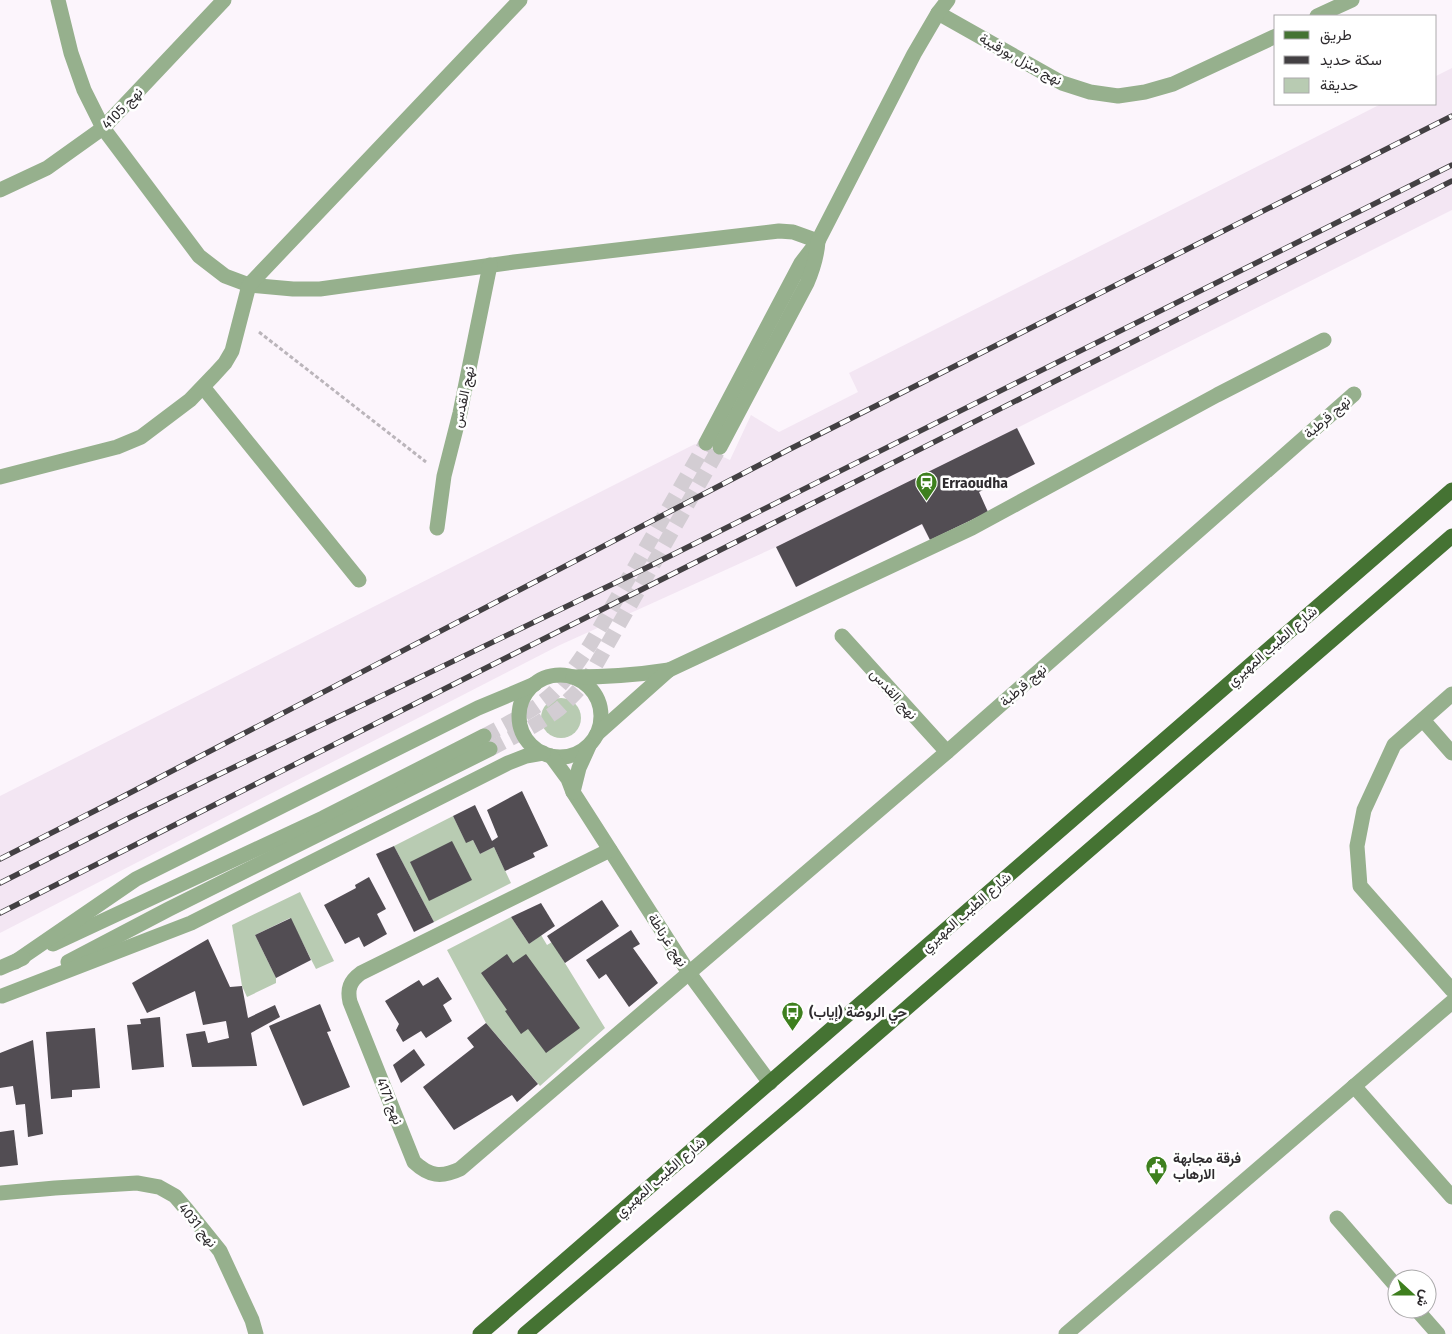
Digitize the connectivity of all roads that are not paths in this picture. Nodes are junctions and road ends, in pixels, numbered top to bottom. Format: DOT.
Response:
graph roads {
  1 [pos="58,0"];
  2 [pos="224,0"];
  3 [pos="520,0"];
  4 [pos="948,0"];
  5 [pos="1352,0"];
  6 [pos="938,13"];
  7 [pos="1320,15"];
  8 [pos="1274,37"];
  9 [pos="104,128"];
  10 [pos="0,190"];
  11 [pos="818,241"];
  12 [pos="490,265"];
  13 [pos="249,285"];
  14 [pos="1324,340"];
  15 [pos="203,387"];
  16 [pos="1354,394"];
  17 [pos="713,445"];
  18 [pos="0,477"];
  19 [pos="1452,490"];
  20 [pos="437,528"];
  21 [pos="1452,536"];
  22 [pos="359,580"];
  23 [pos="842,636"];
  24 [pos="669,670"];
  25 [pos="573,677"];
  26 [pos="535,684"];
  27 [pos="1452,694"];
  28 [pos="1423,720"];
  29 [pos="593,739"];
  30 [pos="947,752"];
  31 [pos="1452,753"];
  32 [pos="547,755"];
  33 [pos="573,792"];
  34 [pos="610,850"];
  35 [pos="15,962"];
  36 [pos="0,968"];
  37 [pos="689,973"];
  38 [pos="1452,990"];
  39 [pos="1,997"];
  40 [pos="1452,1002"];
  41 [pos="770,1083"];
  42 [pos="1354,1086"];
  43 [pos="0,1193"];
  44 [pos="1452,1197"];
  45 [pos="1337,1218"];
  46 [pos="1387,1276"];
  47 [pos="1425,1319"];
  48 [pos="256,1334"];
  49 [pos="480,1334"];
  50 [pos="525,1334"];
  51 [pos="1066,1334"];
  52 [pos="1438,1334"];
  1 -- 9 [label="street"];
  2 -- 9 [label="street, نهج 4105"];
  3 -- 13 [label="street"];
  4 -- 6 [label="street"];
  5 -- 7 [label="street"];
  6 -- 8 [label="street, نهج منزل بورقيبة"];
  6 -- 11 [label="street"];
  9 -- 10 [label="street, نهج 4105"];
  9 -- 13 [label="street"];
  11 -- 12 [label="street"];
  11 -- 17 [label="street"];
  12 -- 13 [label="street"];
  12 -- 20 [label="street, نهج القدس"];
  13 -- 15 [label="street"];
  14 -- 24 [label="street"];
  15 -- 18 [label="street"];
  15 -- 22 [label="street"];
  16 -- 30 [label="street, نهج قرطبة"];
  19 -- 41 [label="main road, شارع الطيب المهيري"];
  21 -- 50 [label="main road"];
  23 -- 30 [label="street, نهج القدس"];
  24 -- 25 [label="street"];
  24 -- 29 [label="street"];
  25 -- 26 [label="street"];
  25 -- 29 [label="street"];
  26 -- 32 [label="street"];
  26 -- 35 [label="street"];
  27 -- 28 [label="street"];
  28 -- 31 [label="street"];
  28 -- 38 [label="street"];
  29 -- 32 [label="street"];
  29 -- 33 [label="street"];
  30 -- 37 [label="street, نهج قرطبة"];
  32 -- 33 [label="street, نهج غرناطة"];
  32 -- 39 [label="street"];
  33 -- 34 [label="street, نهج غرناطة"];
  34 -- 37 [label="street, نهج غرناطة"];
  34 -- 37 [label="street, نهج 4171"];
  35 -- 36 [label="street"];
  35 -- 39 [label="street"];
  37 -- 41 [label="street, نهج غرناطة"];
  40 -- 42 [label="street"];
  41 -- 49 [label="main road, شارع الطيب المهيري"];
  42 -- 44 [label="street"];
  42 -- 51 [label="street"];
  43 -- 48 [label="street, نهج 4031"];
  45 -- 46 [label="street"];
  47 -- 52 [label="street"];
}
